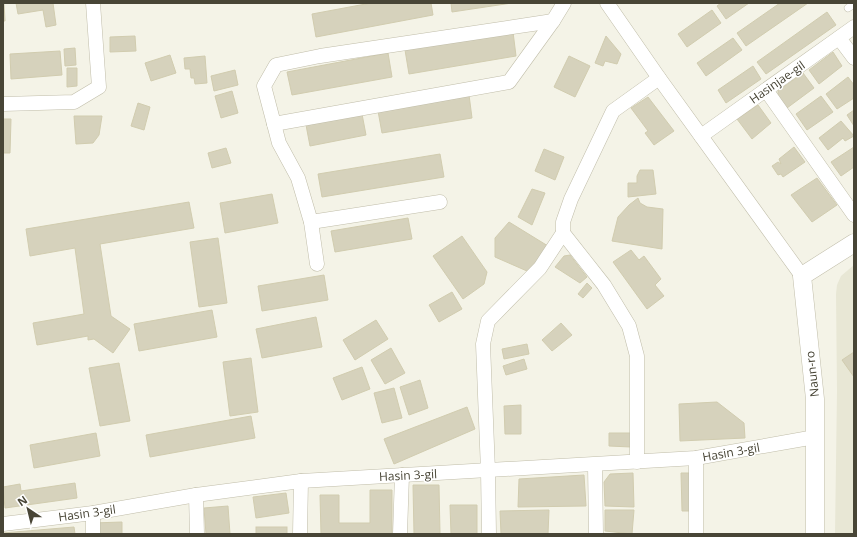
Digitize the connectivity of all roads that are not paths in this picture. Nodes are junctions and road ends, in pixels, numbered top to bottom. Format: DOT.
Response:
graph roads {
  1 [pos="93,3"];
  2 [pos="564,3"];
  3 [pos="607,3"];
  4 [pos="553,21"];
  5 [pos="854,27"];
  6 [pos="839,38"];
  7 [pos="854,58"];
  8 [pos="659,78"];
  9 [pos="766,90"];
  10 [pos="3,104"];
  11 [pos="274,124"];
  12 [pos="701,136"];
  13 [pos="440,202"];
  14 [pos="854,215"];
  15 [pos="311,222"];
  16 [pos="563,233"];
  17 [pos="854,243"];
  18 [pos="317,264"];
  19 [pos="802,276"];
  20 [pos="815,437"];
  21 [pos="696,458"];
  22 [pos="637,462"];
  23 [pos="595,465"];
  24 [pos="488,471"];
  25 [pos="402,476"];
  26 [pos="301,481"];
  27 [pos="196,495"];
  28 [pos="93,513"];
  29 [pos="3,524"];
  30 [pos="93,534"];
  31 [pos="197,534"];
  32 [pos="300,534"];
  33 [pos="400,534"];
  34 [pos="489,534"];
  35 [pos="596,534"];
  36 [pos="696,534"];
  37 [pos="815,534"];
  1 -- 10 [label="street"];
  2 -- 4 [label="street"];
  3 -- 8 [label="street"];
  4 -- 11 [label="street"];
  4 -- 11 [label="street"];
  5 -- 6 [label="street, Hasinjae-gil"];
  6 -- 7 [label="street"];
  6 -- 9 [label="street, Hasinjae-gil"];
  8 -- 12 [label="street"];
  8 -- 16 [label="street"];
  9 -- 12 [label="street, Hasinjae-gil"];
  9 -- 14 [label="street"];
  11 -- 15 [label="street"];
  12 -- 19 [label="street"];
  13 -- 15 [label="street"];
  15 -- 18 [label="street"];
  16 -- 22 [label="street"];
  16 -- 24 [label="street"];
  17 -- 19 [label="street"];
  19 -- 20 [label="street, Naun-ro"];
  20 -- 21 [label="street, Hasin 3-gil"];
  20 -- 37 [label="street, Naun-ro"];
  21 -- 22 [label="street, Hasin 3-gil"];
  21 -- 36 [label="street"];
  22 -- 23 [label="street, Hasin 3-gil"];
  23 -- 24 [label="street, Hasin 3-gil"];
  23 -- 35 [label="street"];
  24 -- 25 [label="street, Hasin 3-gil"];
  24 -- 34 [label="street"];
  25 -- 26 [label="street, Hasin 3-gil"];
  25 -- 33 [label="street"];
  26 -- 27 [label="street, Hasin 3-gil"];
  26 -- 32 [label="street"];
  27 -- 28 [label="street, Hasin 3-gil"];
  27 -- 31 [label="street"];
  28 -- 29 [label="street, Hasin 3-gil"];
  28 -- 30 [label="street"];
}
